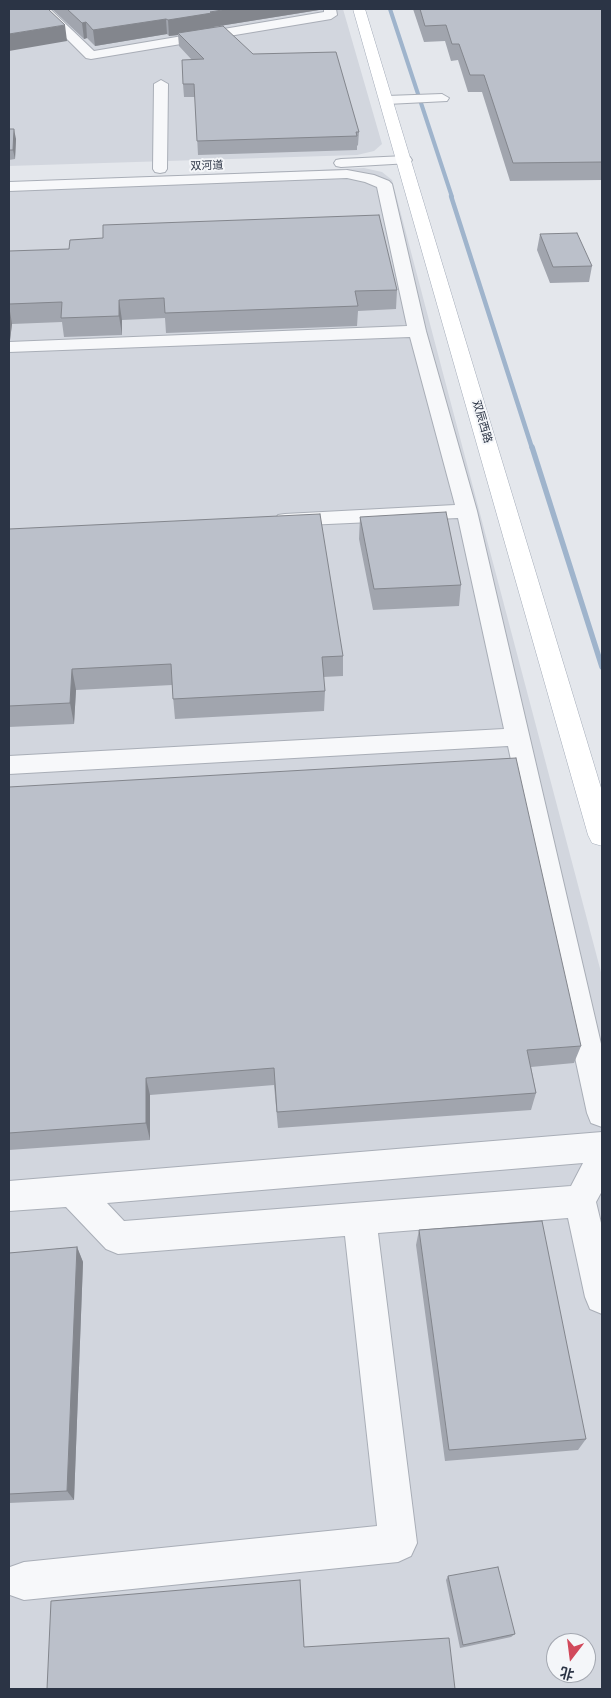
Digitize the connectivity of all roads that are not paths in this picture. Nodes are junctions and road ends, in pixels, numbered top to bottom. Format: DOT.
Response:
graph roads {
  1 [pos="43,9"];
  2 [pos="330,9"];
  3 [pos="359,9"];
  4 [pos="161,84"];
  5 [pos="442,98"];
  6 [pos="387,100"];
  7 [pos="405,160"];
  8 [pos="160,169"];
  9 [pos="9,174"];
  10 [pos="9,188"];
  11 [pos="417,331"];
  12 [pos="9,347"];
  13 [pos="467,511"];
  14 [pos="268,521"];
  15 [pos="518,736"];
  16 [pos="9,765"];
  17 [pos="602,835"];
  18 [pos="602,1113"];
  19 [pos="602,1147"];
  20 [pos="602,1160"];
  21 [pos="73,1191"];
  22 [pos="9,1196"];
  23 [pos="580,1201"];
  24 [pos="360,1220"];
  25 [pos="602,1297"];
  26 [pos="24,1581"];
  1 -- 2 [label="street"];
  3 -- 6 [label="main road, 双辰西路"];
  4 -- 8 [label="street"];
  5 -- 6 [label="street"];
  6 -- 7 [label="main road, 双辰西路"];
  7 -- 8 [label="street, 双河道"];
  7 -- 17 [label="main road, 双辰西路"];
  8 -- 9 [label="street, 双河道"];
  10 -- 11 [label="street"];
  11 -- 12 [label="street"];
  11 -- 13 [label="street"];
  13 -- 14 [label="street"];
  13 -- 15 [label="street"];
  15 -- 16 [label="street"];
  15 -- 18 [label="street"];
  19 -- 21 [label="street"];
  20 -- 23 [label="street"];
  21 -- 22 [label="street"];
  21 -- 24 [label="street"];
  23 -- 24 [label="street"];
  23 -- 25 [label="street"];
  24 -- 26 [label="street"];
}
